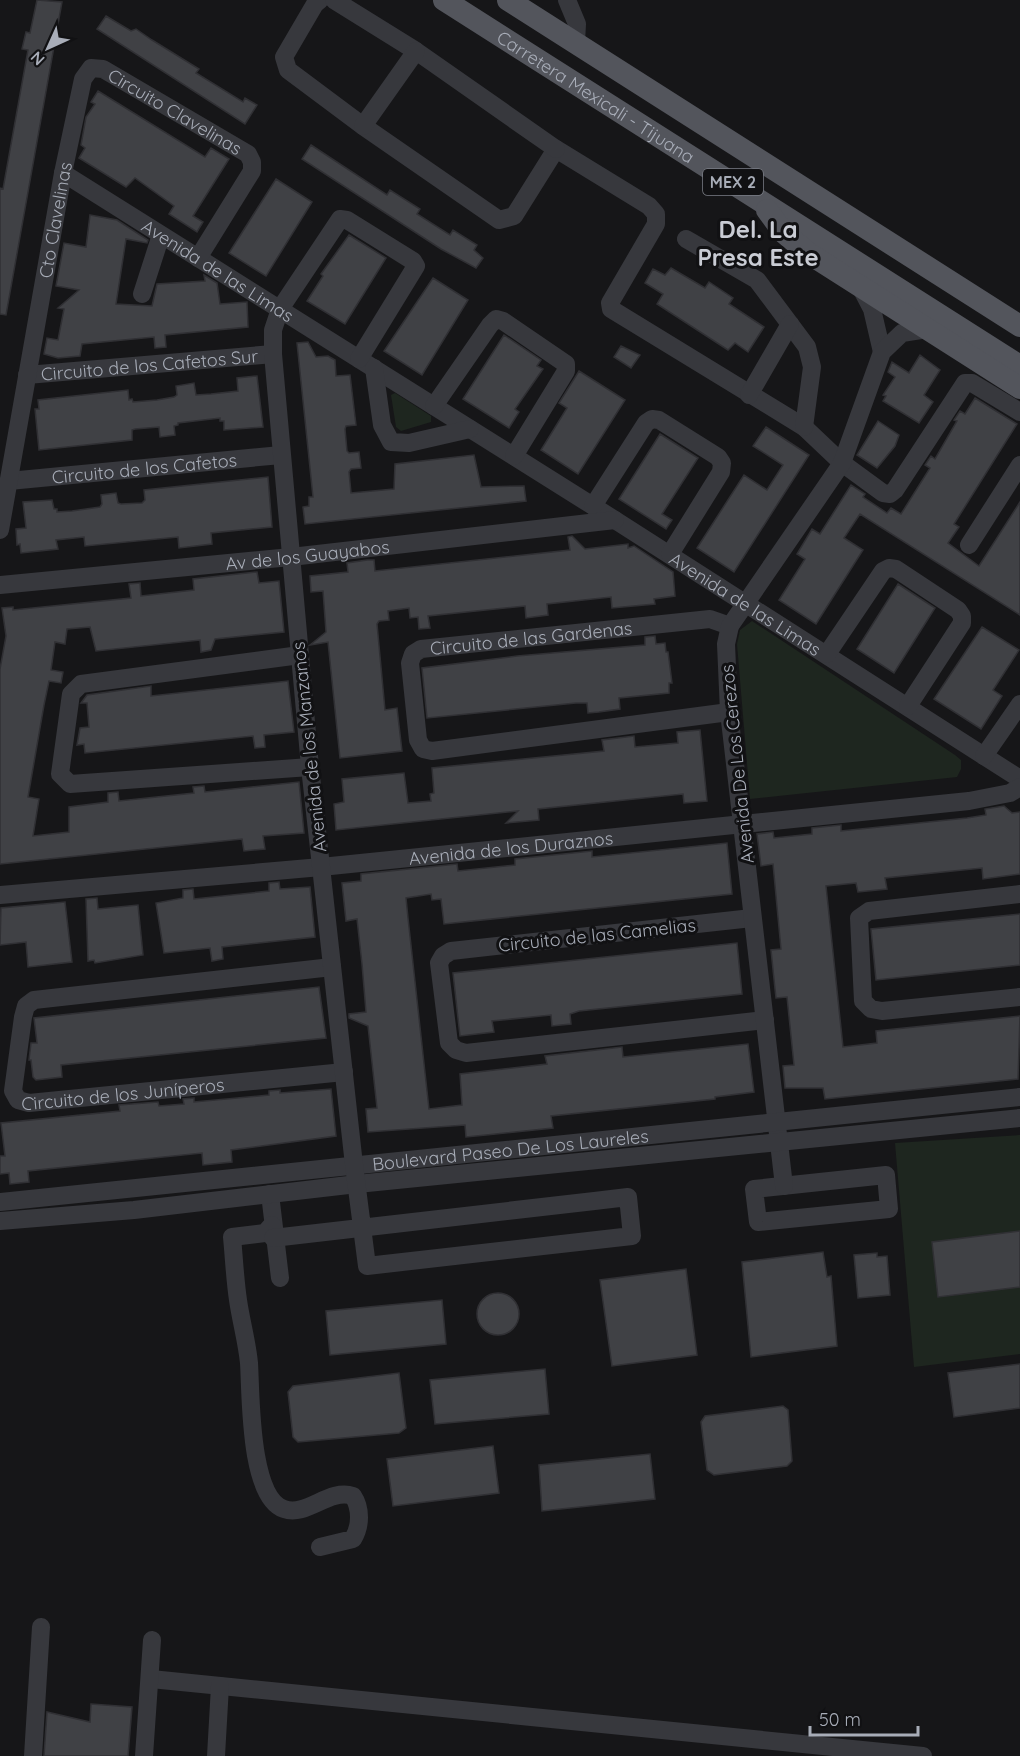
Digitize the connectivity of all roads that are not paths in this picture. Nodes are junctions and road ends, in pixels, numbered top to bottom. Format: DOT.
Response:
graph roads {
  1 [pos="320,0"];
  2 [pos="334,0"];
  3 [pos="444,0"];
  4 [pos="508,0"];
  5 [pos="567,0"];
  6 [pos="576,42"];
  7 [pos="416,51"];
  8 [pos="91,68"];
  9 [pos="363,126"];
  10 [pos="556,149"];
  11 [pos="63,173"];
  12 [pos="759,199"];
  13 [pos="161,235"];
  14 [pos="686,239"];
  15 [pos="198,258"];
  16 [pos="861,288"];
  17 [pos="142,294"];
  18 [pos="280,309"];
  19 [pos="790,324"];
  20 [pos="1020,326"];
  21 [pos="927,329"];
  22 [pos="882,352"];
  23 [pos="273,354"];
  24 [pos="367,364"];
  25 [pos="1020,366"];
  26 [pos="27,375"];
  27 [pos="1020,388"];
  28 [pos="749,395"];
  29 [pos="434,406"];
  30 [pos="1020,412"];
  31 [pos="804,427"];
  32 [pos="470,429"];
  33 [pos="281,455"];
  34 [pos="514,456"];
  35 [pos="842,463"];
  36 [pos="1020,465"];
  37 [pos="9,481"];
  38 [pos="593,506"];
  39 [pos="615,520"];
  40 [pos="0,530"];
  41 [pos="969,545"];
  42 [pos="670,554"];
  43 [pos="291,557"];
  44 [pos="0,585"];
  45 [pos="747,603"];
  46 [pos="730,626"];
  47 [pos="827,654"];
  48 [pos="300,655"];
  49 [pos="1020,704"];
  50 [pos="908,706"];
  51 [pos="729,712"];
  52 [pos="984,756"];
  53 [pos="310,767"];
  54 [pos="1020,779"];
  55 [pos="1020,787"];
  56 [pos="742,822"];
  57 [pos="321,867"];
  58 [pos="1020,894"];
  59 [pos="0,896"];
  60 [pos="752,918"];
  61 [pos="332,967"];
  62 [pos="1020,997"];
  63 [pos="765,1020"];
  64 [pos="344,1072"];
  65 [pos="1020,1097"];
  66 [pos="1020,1118"];
  67 [pos="777,1120"];
  68 [pos="779,1144"];
  69 [pos="354,1165"];
  70 [pos="357,1184"];
  71 [pos="784,1186"];
  72 [pos="270,1194"];
  73 [pos="0,1202"];
  74 [pos="0,1221"];
  75 [pos="363,1228"];
  76 [pos="273,1232"];
  77 [pos="280,1278"];
  78 [pos="320,1547"];
  79 [pos="41,1627"];
  80 [pos="152,1640"];
  81 [pos="151,1679"];
  82 [pos="220,1686"];
  83 [pos="33,1756"];
  84 [pos="144,1756"];
  85 [pos="216,1756"];
  86 [pos="923,1756"];
  1 -- 9 [label="street"];
  2 -- 7 [label="street"];
  3 -- 12 [label="main road, Carretera Mexicali - Tijuana / MEX 2"];
  4 -- 6 [label="main road, Carretera Mexicali - Tijuana / MEX 2"];
  5 -- 6 [label="street"];
  6 -- 20 [label="main road, Carretera Mexicali - Tijuana / MEX 2"];
  7 -- 9 [label="street"];
  7 -- 10 [label="street"];
  8 -- 11 [label="street, Cto Clavelinas"];
  8 -- 15 [label="street, Circuito Clavelinas"];
  9 -- 10 [label="street"];
  10 -- 28 [label="street"];
  11 -- 13 [label="street, Avenida de las Limas"];
  11 -- 26 [label="street, Cto Clavelinas"];
  12 -- 16 [label="main road"];
  12 -- 25 [label="main road, Carretera Mexicali - Tijuana / MEX 2"];
  13 -- 15 [label="street, Avenida de las Limas"];
  13 -- 17 [label="street"];
  14 -- 19 [label="street"];
  15 -- 18 [label="street, Avenida de las Limas"];
  16 -- 21 [label="main road"];
  16 -- 22 [label="street"];
  18 -- 23 [label="street, Avenida de los Manzanos"];
  18 -- 24 [label="street, Avenida de las Limas"];
  18 -- 24 [label="street"];
  19 -- 28 [label="street"];
  19 -- 31 [label="street"];
  21 -- 22 [label="street"];
  21 -- 27 [label="main road"];
  22 -- 35 [label="street, Avenida De Los Cerezos"];
  23 -- 26 [label="street, Circuito de los Cafetos Sur"];
  23 -- 33 [label="street, Avenida de los Manzanos"];
  24 -- 29 [label="street, Avenida de las Limas"];
  24 -- 32 [label="street"];
  26 -- 37 [label="street, Cto Clavelinas"];
  28 -- 31 [label="street"];
  29 -- 32 [label="street, Avenida de las Limas"];
  29 -- 34 [label="street"];
  30 -- 35 [label="street"];
  31 -- 35 [label="street"];
  32 -- 34 [label="street, Avenida de las Limas"];
  33 -- 37 [label="street, Circuito de los Cafetos"];
  33 -- 43 [label="street, Avenida de los Manzanos"];
  34 -- 38 [label="street, Avenida de las Limas"];
  35 -- 45 [label="street, Avenida De Los Cerezos"];
  36 -- 41 [label="street"];
  37 -- 40 [label="street, Cto Clavelinas"];
  38 -- 39 [label="street, Avenida de las Limas"];
  38 -- 42 [label="street"];
  39 -- 42 [label="street, Avenida de las Limas"];
  39 -- 43 [label="street, Av de los Guayabos"];
  42 -- 45 [label="street, Avenida de las Limas"];
  43 -- 44 [label="street, Av de los Guayabos"];
  43 -- 48 [label="street, Avenida de los Manzanos"];
  45 -- 46 [label="street, Avenida De Los Cerezos"];
  45 -- 47 [label="street, Avenida de las Limas"];
  46 -- 51 [label="street, Avenida De Los Cerezos"];
  46 -- 51 [label="street, Circuito de las Gardenas"];
  47 -- 50 [label="street, Avenida de las Limas"];
  47 -- 50 [label="street"];
  48 -- 53 [label="street, Avenida de los Manzanos"];
  48 -- 53 [label="street"];
  49 -- 52 [label="street"];
  50 -- 52 [label="street, Avenida de las Limas"];
  51 -- 56 [label="street, Avenida De Los Cerezos"];
  52 -- 54 [label="street, Avenida de las Limas"];
  53 -- 57 [label="street, Avenida de los Manzanos"];
  55 -- 56 [label="street, Avenida de los Duraznos"];
  56 -- 57 [label="street, Avenida de los Duraznos"];
  56 -- 60 [label="street, Avenida De Los Cerezos"];
  57 -- 59 [label="street, Avenida de los Duraznos"];
  57 -- 61 [label="street, Avenida de los Manzanos"];
  58 -- 62 [label="street"];
  60 -- 63 [label="street, Avenida De Los Cerezos"];
  60 -- 63 [label="street, Circuito de las Camelias"];
  61 -- 64 [label="street, Avenida de los Manzanos"];
  61 -- 64 [label="street, Circuito de los Juníperos"];
  63 -- 67 [label="street, Avenida De Los Cerezos"];
  64 -- 69 [label="street, Avenida de los Manzanos"];
  65 -- 67 [label="street, Boulevard Paseo De Los Laureles"];
  66 -- 68 [label="street, Boulevard Paseo De Los Laureles"];
  67 -- 68 [label="street, Avenida De Los Cerezos"];
  67 -- 69 [label="street, Boulevard Paseo De Los Laureles"];
  68 -- 70 [label="street, Boulevard Paseo De Los Laureles"];
  68 -- 71 [label="street, Avenida De Los Cerezos"];
  69 -- 70 [label="street, Avenida de los Manzanos"];
  69 -- 73 [label="street, Boulevard Paseo De Los Laureles"];
  70 -- 72 [label="street, Boulevard Paseo De Los Laureles"];
  70 -- 75 [label="street, Avenida de los Manzanos"];
  71 -- 71 [label="street"];
  72 -- 74 [label="street, Boulevard Paseo De Los Laureles"];
  72 -- 76 [label="street"];
  75 -- 75 [label="street, Avenida de los Manzanos"];
  75 -- 76 [label="street"];
  76 -- 77 [label="street"];
  76 -- 78 [label="street"];
  79 -- 83 [label="street"];
  80 -- 81 [label="street"];
  81 -- 82 [label="street"];
  81 -- 84 [label="street"];
  82 -- 85 [label="street"];
  82 -- 86 [label="street"];
}
